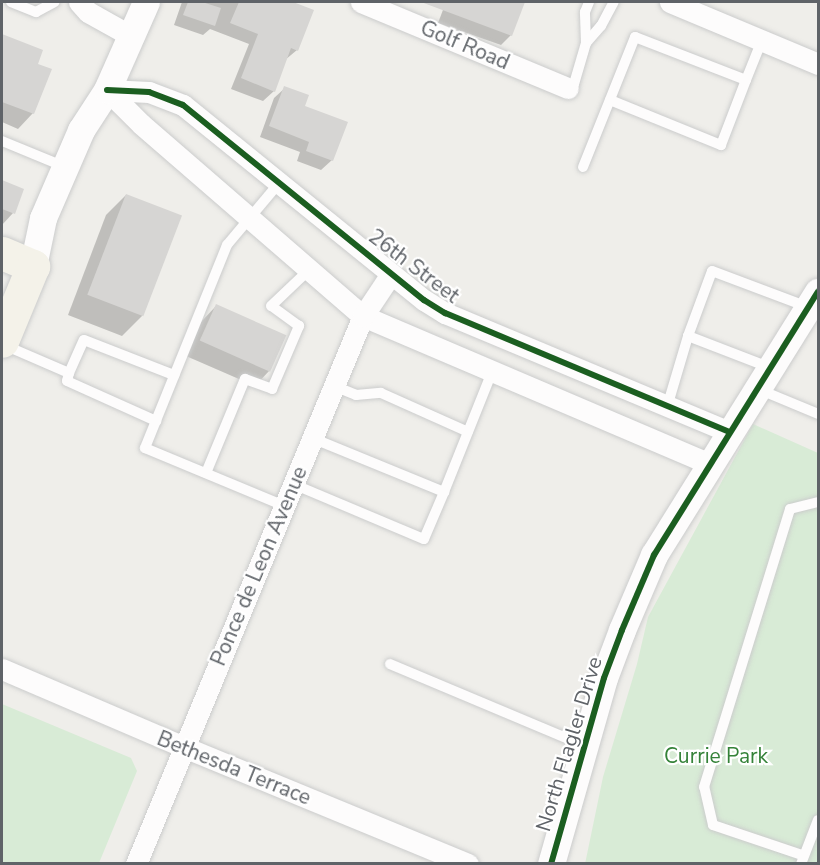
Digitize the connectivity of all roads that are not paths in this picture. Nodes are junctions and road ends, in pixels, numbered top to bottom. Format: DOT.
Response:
graph roads {
  1 [pos="11,2"];
  2 [pos="55,2"];
  3 [pos="79,2"];
  4 [pos="146,2"];
  5 [pos="361,2"];
  6 [pos="588,2"];
  7 [pos="614,2"];
  8 [pos="670,2"];
  9 [pos="131,36"];
  10 [pos="762,40"];
  11 [pos="586,43"];
  12 [pos="819,64"];
  13 [pos="746,80"];
  14 [pos="568,88"];
  15 [pos="106,90"];
  16 [pos="610,100"];
  17 [pos="2,141"];
  18 [pos="65,167"];
  19 [pos="583,167"];
  20 [pos="279,183"];
  21 [pos="250,219"];
  22 [pos="2,253"];
  23 [pos="33,266"];
  24 [pos="309,270"];
  25 [pos="391,274"];
  26 [pos="814,299"];
  27 [pos="363,316"];
  28 [pos="688,336"];
  29 [pos="2,342"];
  30 [pos="492,372"];
  31 [pos="69,373"];
  32 [pos="174,375"];
  33 [pos="764,379"];
  34 [pos="334,386"];
  35 [pos="658,403"];
  36 [pos="817,411"];
  37 [pos="156,421"];
  38 [pos="468,432"];
  39 [pos="635,432"];
  40 [pos="729,432"];
  41 [pos="312,438"];
  42 [pos="710,464"];
  43 [pos="206,473"];
  44 [pos="293,484"];
  45 [pos="444,492"];
  46 [pos="819,502"];
  47 [pos="284,506"];
  48 [pos="390,664"];
  49 [pos="2,669"];
  50 [pos="583,745"];
  51 [pos="184,747"];
  52 [pos="819,820"];
  53 [pos="801,860"];
  54 [pos="136,864"];
  55 [pos="468,864"];
  56 [pos="551,864"];
  1 -- 2 [label="lane"];
  3 -- 9 [label="street"];
  4 -- 9 [label="street"];
  5 -- 14 [label="street, Golf Road"];
  6 -- 11 [label="lane"];
  7 -- 11 [label="lane"];
  8 -- 10 [label="street"];
  9 -- 15 [label="street"];
  10 -- 12 [label="street"];
  10 -- 13 [label="lane"];
  11 -- 14 [label="lane"];
  13 -- 16 [label="lane"];
  13 -- 16 [label="lane"];
  15 -- 18 [label="street"];
  15 -- 20 [label="street, 26th Street"];
  15 -- 21 [label="street"];
  15 -- 23 [label="street"];
  16 -- 19 [label="lane"];
  17 -- 18 [label="lane"];
  18 -- 23 [label="street"];
  20 -- 21 [label="lane"];
  20 -- 25 [label="street, 26th Street"];
  21 -- 24 [label="street"];
  21 -- 32 [label="lane"];
  22 -- 23 [label="main road"];
  23 -- 29 [label="main road"];
  24 -- 27 [label="street"];
  24 -- 43 [label="lane"];
  25 -- 27 [label="street, Ponce de Leon Avenue"];
  25 -- 35 [label="street, 26th Street"];
  26 -- 28 [label="lane"];
  26 -- 33 [label="street, North Flagler Drive"];
  27 -- 30 [label="street"];
  27 -- 34 [label="street, Ponce de Leon Avenue"];
  28 -- 33 [label="lane"];
  28 -- 35 [label="lane"];
  29 -- 31 [label="lane"];
  30 -- 38 [label="lane"];
  30 -- 39 [label="street"];
  31 -- 32 [label="lane"];
  31 -- 37 [label="lane"];
  32 -- 37 [label="lane"];
  33 -- 36 [label="lane"];
  33 -- 40 [label="street, North Flagler Drive"];
  34 -- 38 [label="lane"];
  34 -- 41 [label="street, Ponce de Leon Avenue"];
  35 -- 39 [label="street"];
  35 -- 40 [label="street, 26th Street"];
  37 -- 43 [label="lane"];
  38 -- 45 [label="lane"];
  39 -- 42 [label="street"];
  40 -- 42 [label="street, North Flagler Drive"];
  41 -- 44 [label="street, Ponce de Leon Avenue"];
  41 -- 45 [label="lane"];
  42 -- 50 [label="street, North Flagler Drive"];
  43 -- 47 [label="lane"];
  44 -- 45 [label="lane"];
  44 -- 47 [label="street, Ponce de Leon Avenue"];
  46 -- 53 [label="lane"];
  47 -- 51 [label="street, Ponce de Leon Avenue"];
  48 -- 50 [label="lane"];
  49 -- 51 [label="street, Bethesda Terrace"];
  50 -- 56 [label="street, North Flagler Drive"];
  51 -- 54 [label="street, Ponce de Leon Avenue"];
  51 -- 55 [label="street, Bethesda Terrace"];
  52 -- 53 [label="lane"];
}
